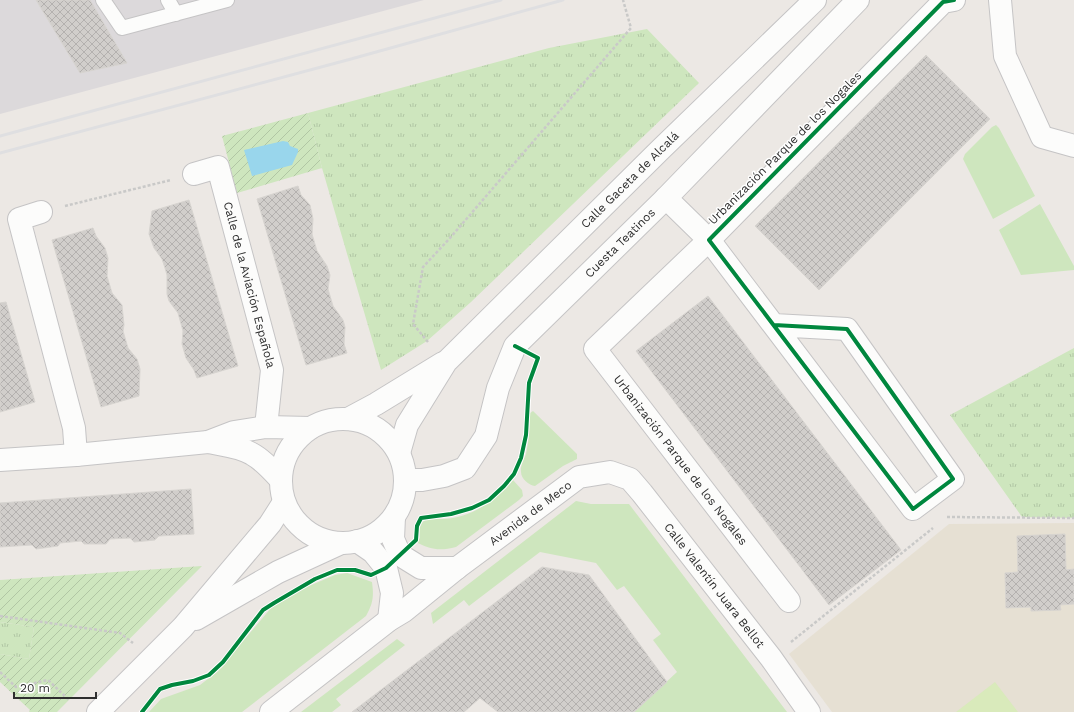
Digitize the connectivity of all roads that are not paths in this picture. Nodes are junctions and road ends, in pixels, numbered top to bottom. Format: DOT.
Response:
graph roads {
  1 [pos="104,0"];
  2 [pos="168,0"];
  3 [pos="227,0"];
  4 [pos="814,0"];
  5 [pos="858,0"];
  6 [pos="954,0"];
  7 [pos="1000,0"];
  8 [pos="176,14"];
  9 [pos="1074,146"];
  10 [pos="194,174"];
  11 [pos="666,198"];
  12 [pos="41,212"];
  13 [pos="708,240"];
  14 [pos="774,325"];
  15 [pos="446,362"];
  16 [pos="348,419"];
  17 [pos="266,427"];
  18 [pos="310,428"];
  19 [pos="208,442"];
  20 [pos="399,453"];
  21 [pos="76,455"];
  22 [pos="0,460"];
  23 [pos="610,472"];
  24 [pos="280,479"];
  25 [pos="406,480"];
  26 [pos="284,502"];
  27 [pos="394,517"];
  28 [pos="349,542"];
  29 [pos="457,568"];
  30 [pos="789,601"];
  31 [pos="389,620"];
  32 [pos="183,627"];
  33 [pos="807,711"];
  34 [pos="98,712"];
  35 [pos="271,712"];
  1 -- 8 [label="lane"];
  2 -- 8 [label="lane"];
  3 -- 8 [label="lane"];
  4 -- 15 [label="street, Calle Gaceta de Alcalá"];
  5 -- 11 [label="street, Cuesta Teatinos"];
  6 -- 13 [label="street, Urbanización Parque de los Nogales"];
  7 -- 9 [label="street"];
  10 -- 17 [label="street, Calle de la Aviación Española"];
  11 -- 13 [label="street, Urbanización Parque de los Nogales"];
  11 -- 25 [label="street, Cuesta Teatinos"];
  12 -- 21 [label="street"];
  13 -- 14 [label="street, Urbanización Parque de los Nogales"];
  13 -- 30 [label="street, Urbanización Parque de los Nogales"];
  14 -- 14 [label="street, Urbanización Parque de los Nogales"];
  15 -- 16 [label="street, Calle Gaceta de Alcalá"];
  15 -- 20 [label="street, Calle Gaceta de Alcalá"];
  16 -- 18 [label="street"];
  16 -- 20 [label="street"];
  17 -- 18 [label="street"];
  17 -- 19 [label="street"];
  18 -- 24 [label="street"];
  19 -- 21 [label="street"];
  19 -- 24 [label="street"];
  20 -- 25 [label="street"];
  21 -- 22 [label="street"];
  23 -- 29 [label="street, Avenida de Meco"];
  23 -- 33 [label="street, Calle Valentín Juara Bellot"];
  24 -- 26 [label="street"];
  25 -- 27 [label="street"];
  26 -- 28 [label="street"];
  26 -- 32 [label="street"];
  27 -- 28 [label="street"];
  27 -- 29 [label="street"];
  28 -- 31 [label="street"];
  28 -- 32 [label="street"];
  29 -- 31 [label="street, Avenida de Meco"];
  31 -- 35 [label="street, Avenida de Meco"];
  32 -- 34 [label="street"];
}
